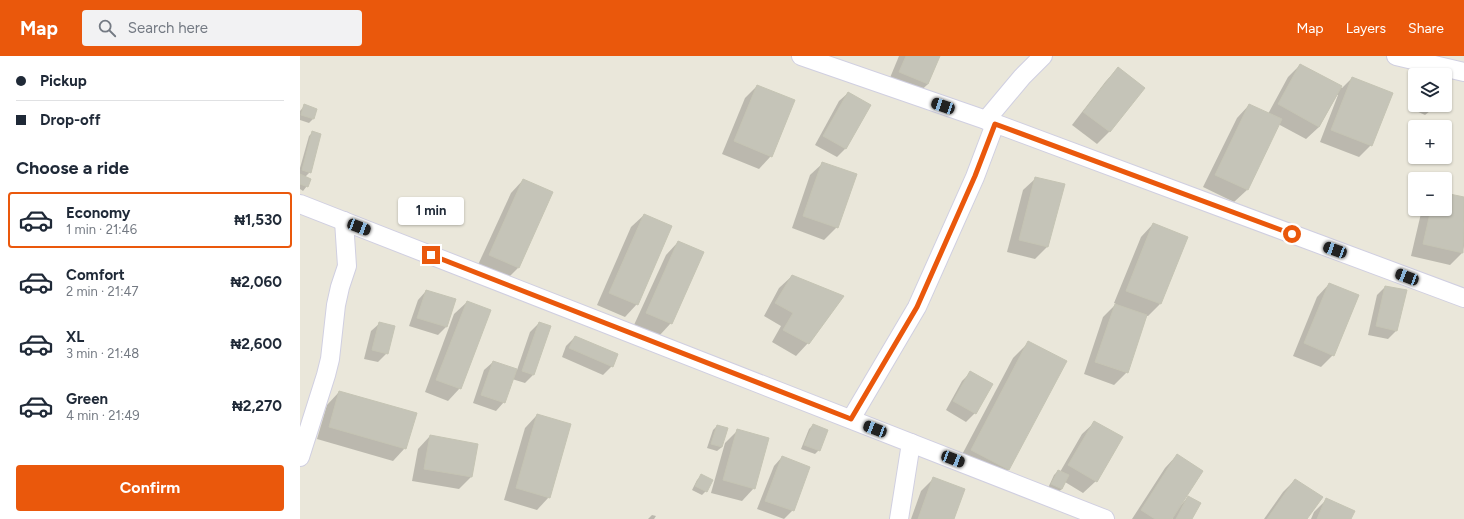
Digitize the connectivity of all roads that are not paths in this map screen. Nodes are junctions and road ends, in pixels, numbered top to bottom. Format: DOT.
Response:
graph roads {
  1 [pos="801,56"];
  2 [pos="1043,56"];
  3 [pos="1396,56"];
  4 [pos="1464,72"];
  5 [pos="991,122"];
  6 [pos="300,204"];
  7 [pos="344,222"];
  8 [pos="1464,298"];
  9 [pos="851,419"];
  10 [pos="911,443"];
  11 [pos="300,457"];
  12 [pos="1094,517"];
  13 [pos="899,519"];
  1 -- 5 [label="street"];
  2 -- 5 [label="street"];
  3 -- 4 [label="street"];
  5 -- 8 [label="street"];
  5 -- 9 [label="street"];
  6 -- 7 [label="street"];
  7 -- 9 [label="street"];
  7 -- 11 [label="street"];
  9 -- 10 [label="street"];
  10 -- 12 [label="street"];
  10 -- 13 [label="street"];
}
